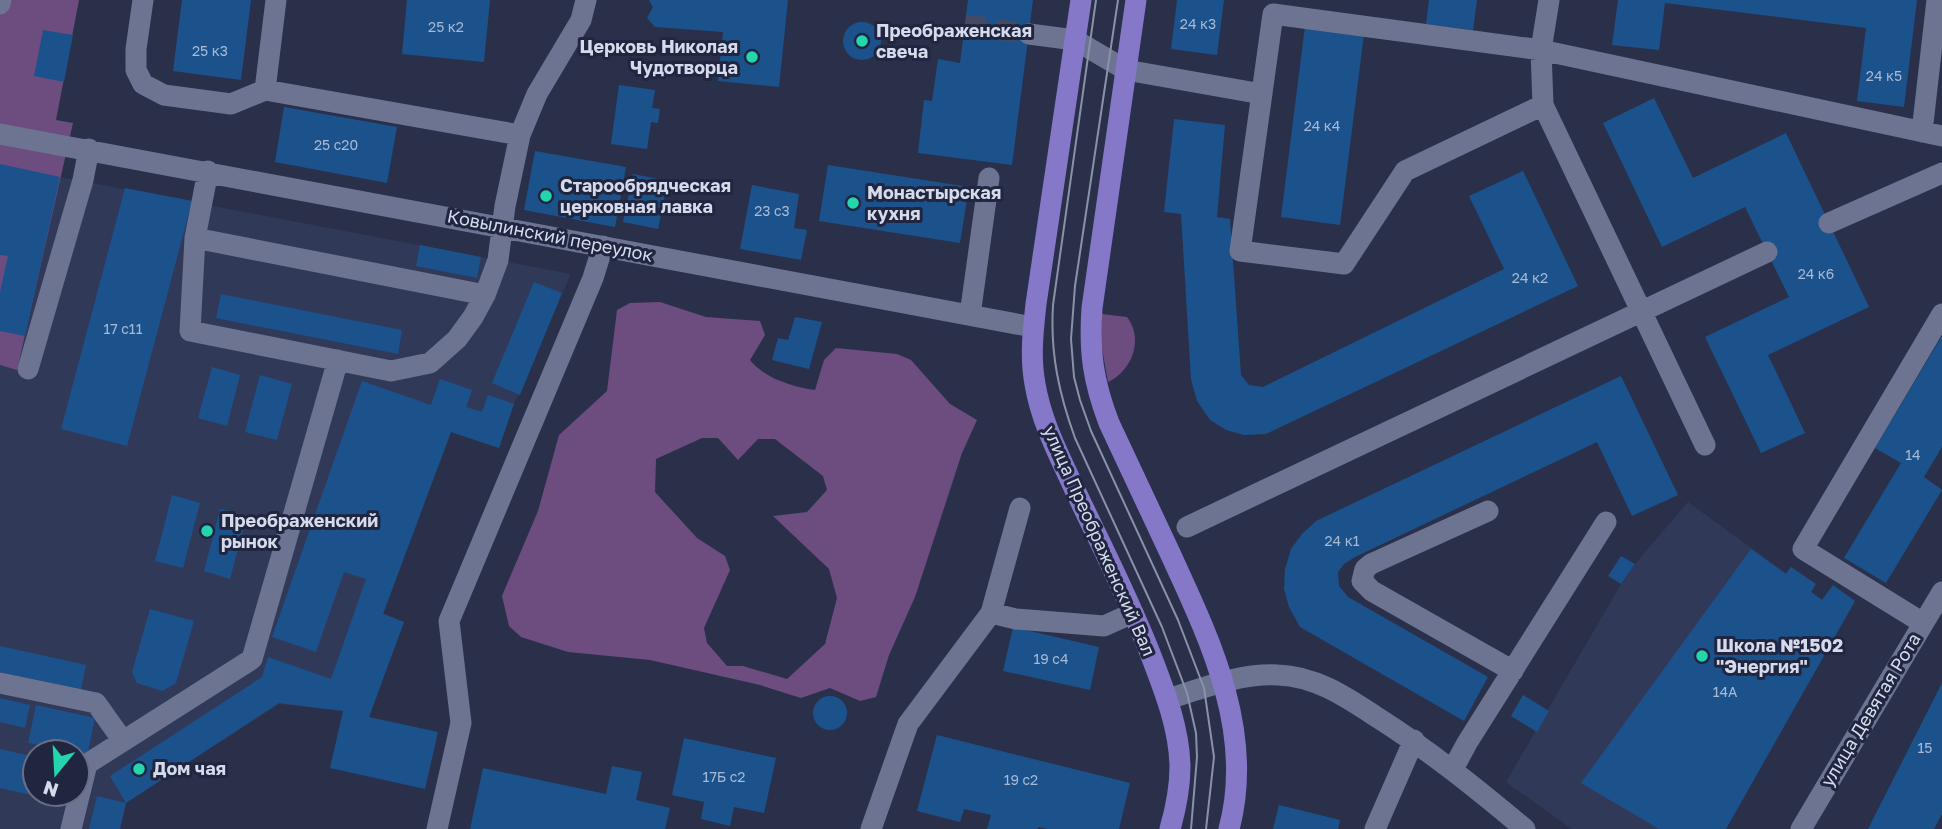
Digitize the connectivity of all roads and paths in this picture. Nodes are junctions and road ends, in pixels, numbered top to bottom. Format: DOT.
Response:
graph roads {
  1 [pos="144,0"];
  2 [pos="276,0"];
  3 [pos="586,0"];
  4 [pos="1081,0"];
  5 [pos="1136,0"];
  6 [pos="1549,0"];
  7 [pos="1937,0"];
  8 [pos="1029,34"];
  9 [pos="1074,40"];
  10 [pos="1541,50"];
  11 [pos="1126,70"];
  12 [pos="265,90"];
  13 [pos="1262,94"];
  14 [pos="1543,105"];
  15 [pos="0,134"];
  16 [pos="1932,134"];
  17 [pos="520,135"];
  18 [pos="89,149"];
  19 [pos="208,171"];
  20 [pos="1942,173"];
  21 [pos="989,178"];
  22 [pos="1829,223"];
  23 [pos="503,227"];
  24 [pos="195,237"];
  25 [pos="603,246"];
  26 [pos="1767,252"];
  27 [pos="485,295"];
  28 [pos="1642,313"];
  29 [pos="1942,314"];
  30 [pos="970,315"];
  31 [pos="1034,327"];
  32 [pos="338,360"];
  33 [pos="28,369"];
  34 [pos="1705,445"];
  35 [pos="1020,508"];
  36 [pos="1488,512"];
  37 [pos="1606,522"];
  38 [pos="1187,527"];
  39 [pos="1942,592"];
  40 [pos="991,613"];
  41 [pos="1133,613"];
  42 [pos="1923,623"];
  43 [pos="1513,671"];
  44 [pos="1224,682"];
  45 [pos="0,683"];
  46 [pos="1168,699"];
  47 [pos="1414,740"];
  48 [pos="123,741"];
  49 [pos="1453,769"];
  50 [pos="71,829"];
  51 [pos="436,829"];
  52 [pos="871,829"];
  53 [pos="1171,829"];
  54 [pos="1229,829"];
  55 [pos="1376,829"];
  56 [pos="1525,829"];
  57 [pos="1801,829"];
  1 -- 12 [label="street"];
  2 -- 12 [label="street"];
  3 -- 17 [label="street"];
  4 -- 9 [label="main road, улица Преображенский Вал"];
  5 -- 11 [label="main road"];
  6 -- 10 [label="street"];
  7 -- 16 [label="street"];
  8 -- 9 [label="street"];
  9 -- 11 [label="street"];
  9 -- 31 [label="main road, улица Преображенский Вал"];
  10 -- 13 [label="street"];
  10 -- 14 [label="street"];
  10 -- 16 [label="street"];
  11 -- 13 [label="street"];
  11 -- 44 [label="main road"];
  12 -- 17 [label="street"];
  13 -- 14 [label="street"];
  14 -- 28 [label="street"];
  15 -- 18 [label="street, Ковылинский переулок"];
  17 -- 23 [label="street"];
  18 -- 19 [label="street, Ковылинский переулок"];
  18 -- 33 [label="street"];
  19 -- 23 [label="street, Ковылинский переулок"];
  19 -- 24 [label="street"];
  20 -- 22 [label="street"];
  21 -- 30 [label="street"];
  23 -- 25 [label="street, Ковылинский переулок"];
  23 -- 27 [label="street"];
  24 -- 27 [label="street"];
  24 -- 32 [label="street"];
  25 -- 30 [label="street, Ковылинский переулок"];
  25 -- 51 [label="street"];
  26 -- 28 [label="street"];
  27 -- 32 [label="street"];
  28 -- 34 [label="street"];
  28 -- 38 [label="street"];
  29 -- 42 [label="street"];
  30 -- 31 [label="street, Ковылинский переулок"];
  31 -- 41 [label="main road, улица Преображенский Вал"];
  32 -- 48 [label="street"];
  35 -- 40 [label="street"];
  36 -- 43 [label="street"];
  37 -- 43 [label="street"];
  39 -- 42 [label="street, улица Девятая Рота"];
  40 -- 41 [label="street"];
  40 -- 52 [label="street"];
  41 -- 46 [label="main road, улица Преображенский Вал"];
  42 -- 57 [label="street, улица Девятая Рота"];
  43 -- 49 [label="street"];
  44 -- 46 [label="street"];
  44 -- 47 [label="street"];
  44 -- 54 [label="main road"];
  45 -- 48 [label="street"];
  46 -- 53 [label="main road, улица Преображенский Вал"];
  47 -- 49 [label="street"];
  47 -- 55 [label="street"];
  48 -- 50 [label="street"];
  49 -- 56 [label="street"];
}
